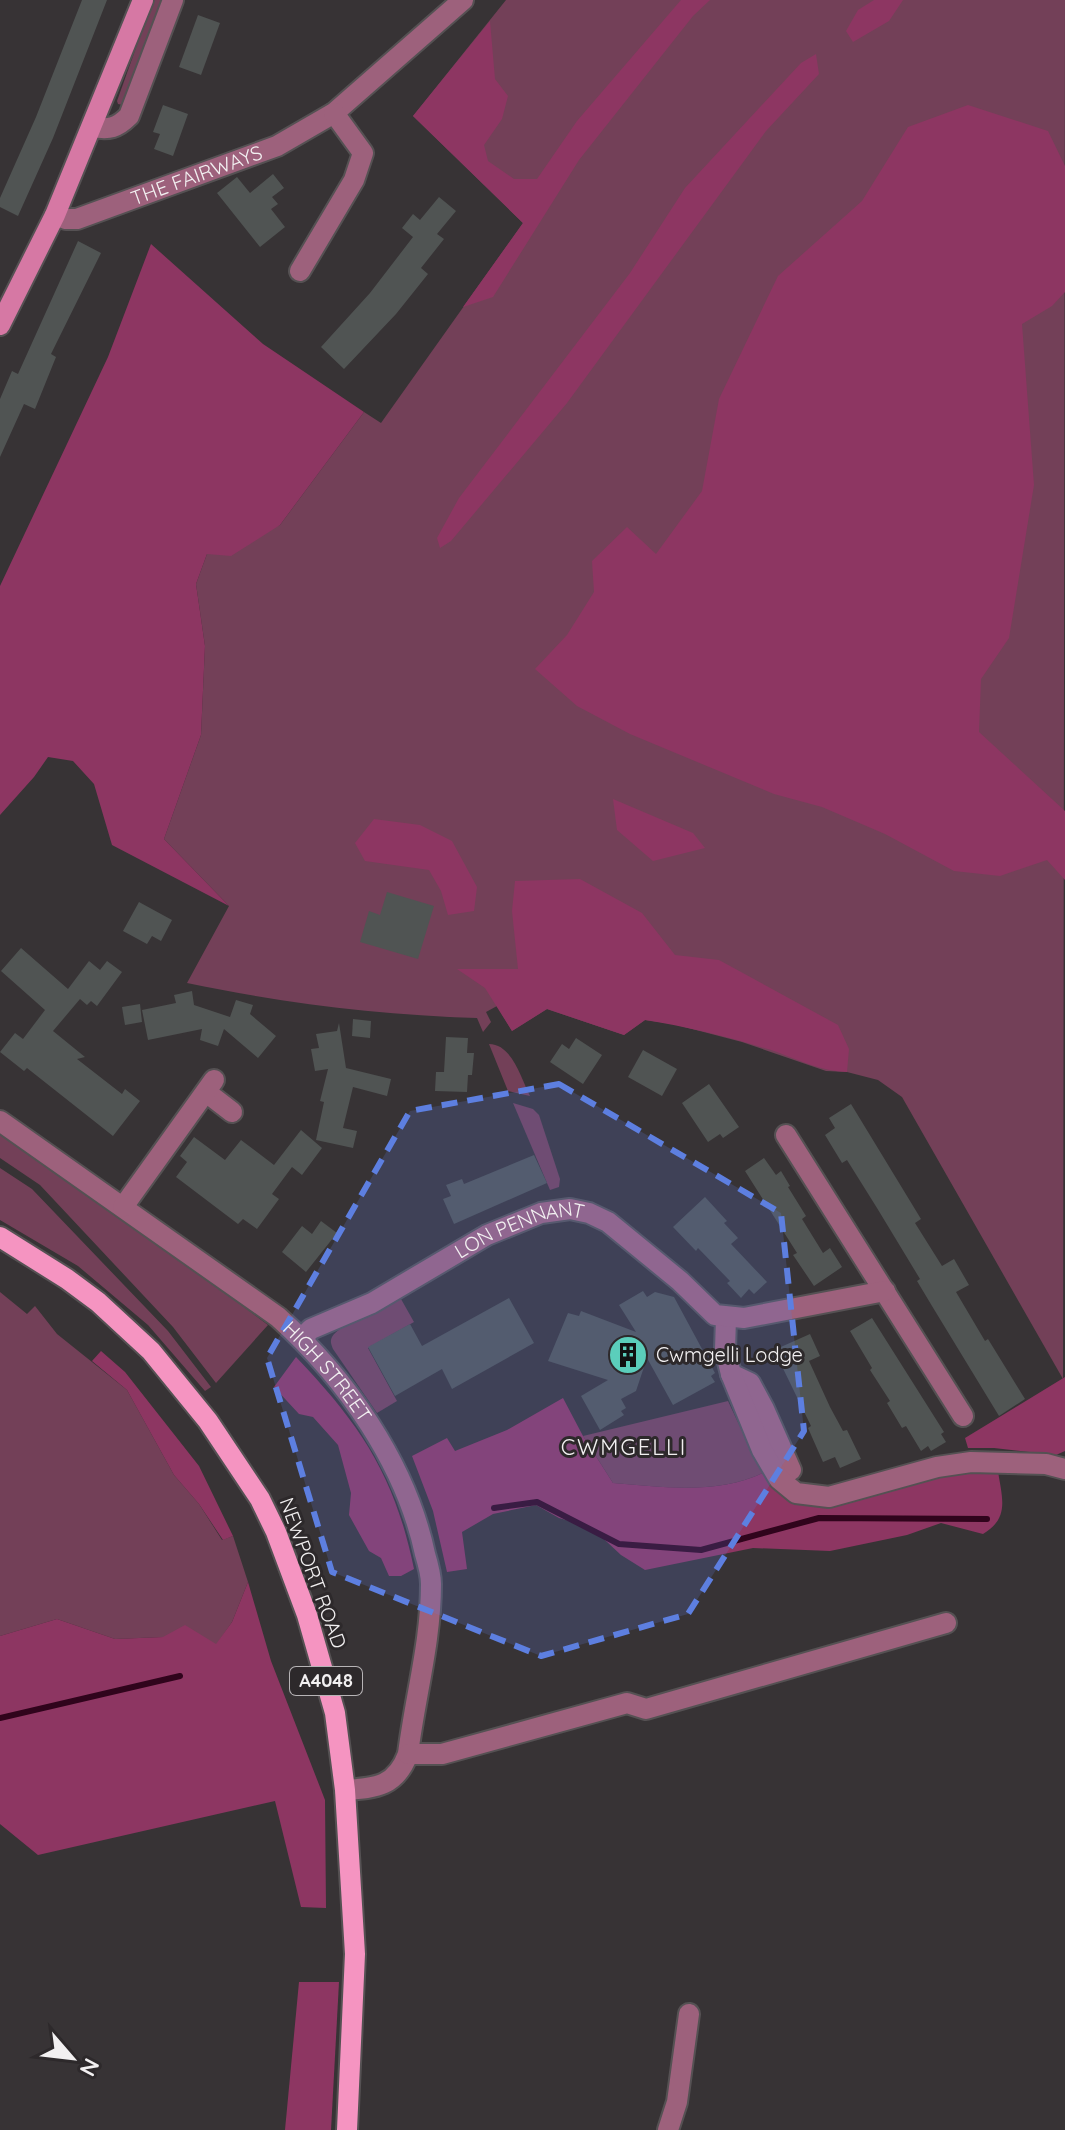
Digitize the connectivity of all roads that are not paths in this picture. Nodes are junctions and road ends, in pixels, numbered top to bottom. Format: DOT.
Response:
graph roads {
  1 [pos="143,0"];
  2 [pos="173,0"];
  3 [pos="463,0"];
  4 [pos="334,113"];
  5 [pos="93,127"];
  6 [pos="55,215"];
  7 [pos="300,271"];
  8 [pos="0,325"];
  9 [pos="232,1112"];
  10 [pos="0,1121"];
  11 [pos="786,1135"];
  12 [pos="123,1207"];
  13 [pos="0,1237"];
  14 [pos="885,1291"];
  15 [pos="726,1318"];
  16 [pos="302,1338"];
  17 [pos="731,1374"];
  18 [pos="963,1416"];
  19 [pos="1065,1469"];
  20 [pos="791,1470"];
  21 [pos="946,1623"];
  22 [pos="408,1754"];
  23 [pos="345,1790"];
  24 [pos="689,2014"];
  25 [pos="347,2130"];
  26 [pos="668,2130"];
  1 -- 5 [label="street"];
  2 -- 5 [label="street"];
  3 -- 4 [label="street, THE FAIRWAYS"];
  4 -- 6 [label="street, THE FAIRWAYS"];
  4 -- 7 [label="street"];
  5 -- 6 [label="street"];
  6 -- 8 [label="street"];
  9 -- 12 [label="street"];
  10 -- 12 [label="street, HIGH STREET"];
  11 -- 14 [label="street"];
  12 -- 16 [label="street, HIGH STREET"];
  13 -- 23 [label="main road, NEWPORT ROAD / A4048"];
  14 -- 15 [label="street"];
  14 -- 18 [label="street"];
  15 -- 16 [label="street, LON PENNANT"];
  15 -- 17 [label="street"];
  16 -- 22 [label="street, HIGH STREET"];
  17 -- 19 [label="street"];
  17 -- 20 [label="street"];
  21 -- 22 [label="street"];
  22 -- 23 [label="street"];
  23 -- 25 [label="main road, NEWPORT ROAD / A4048"];
  24 -- 26 [label="street"];
}
